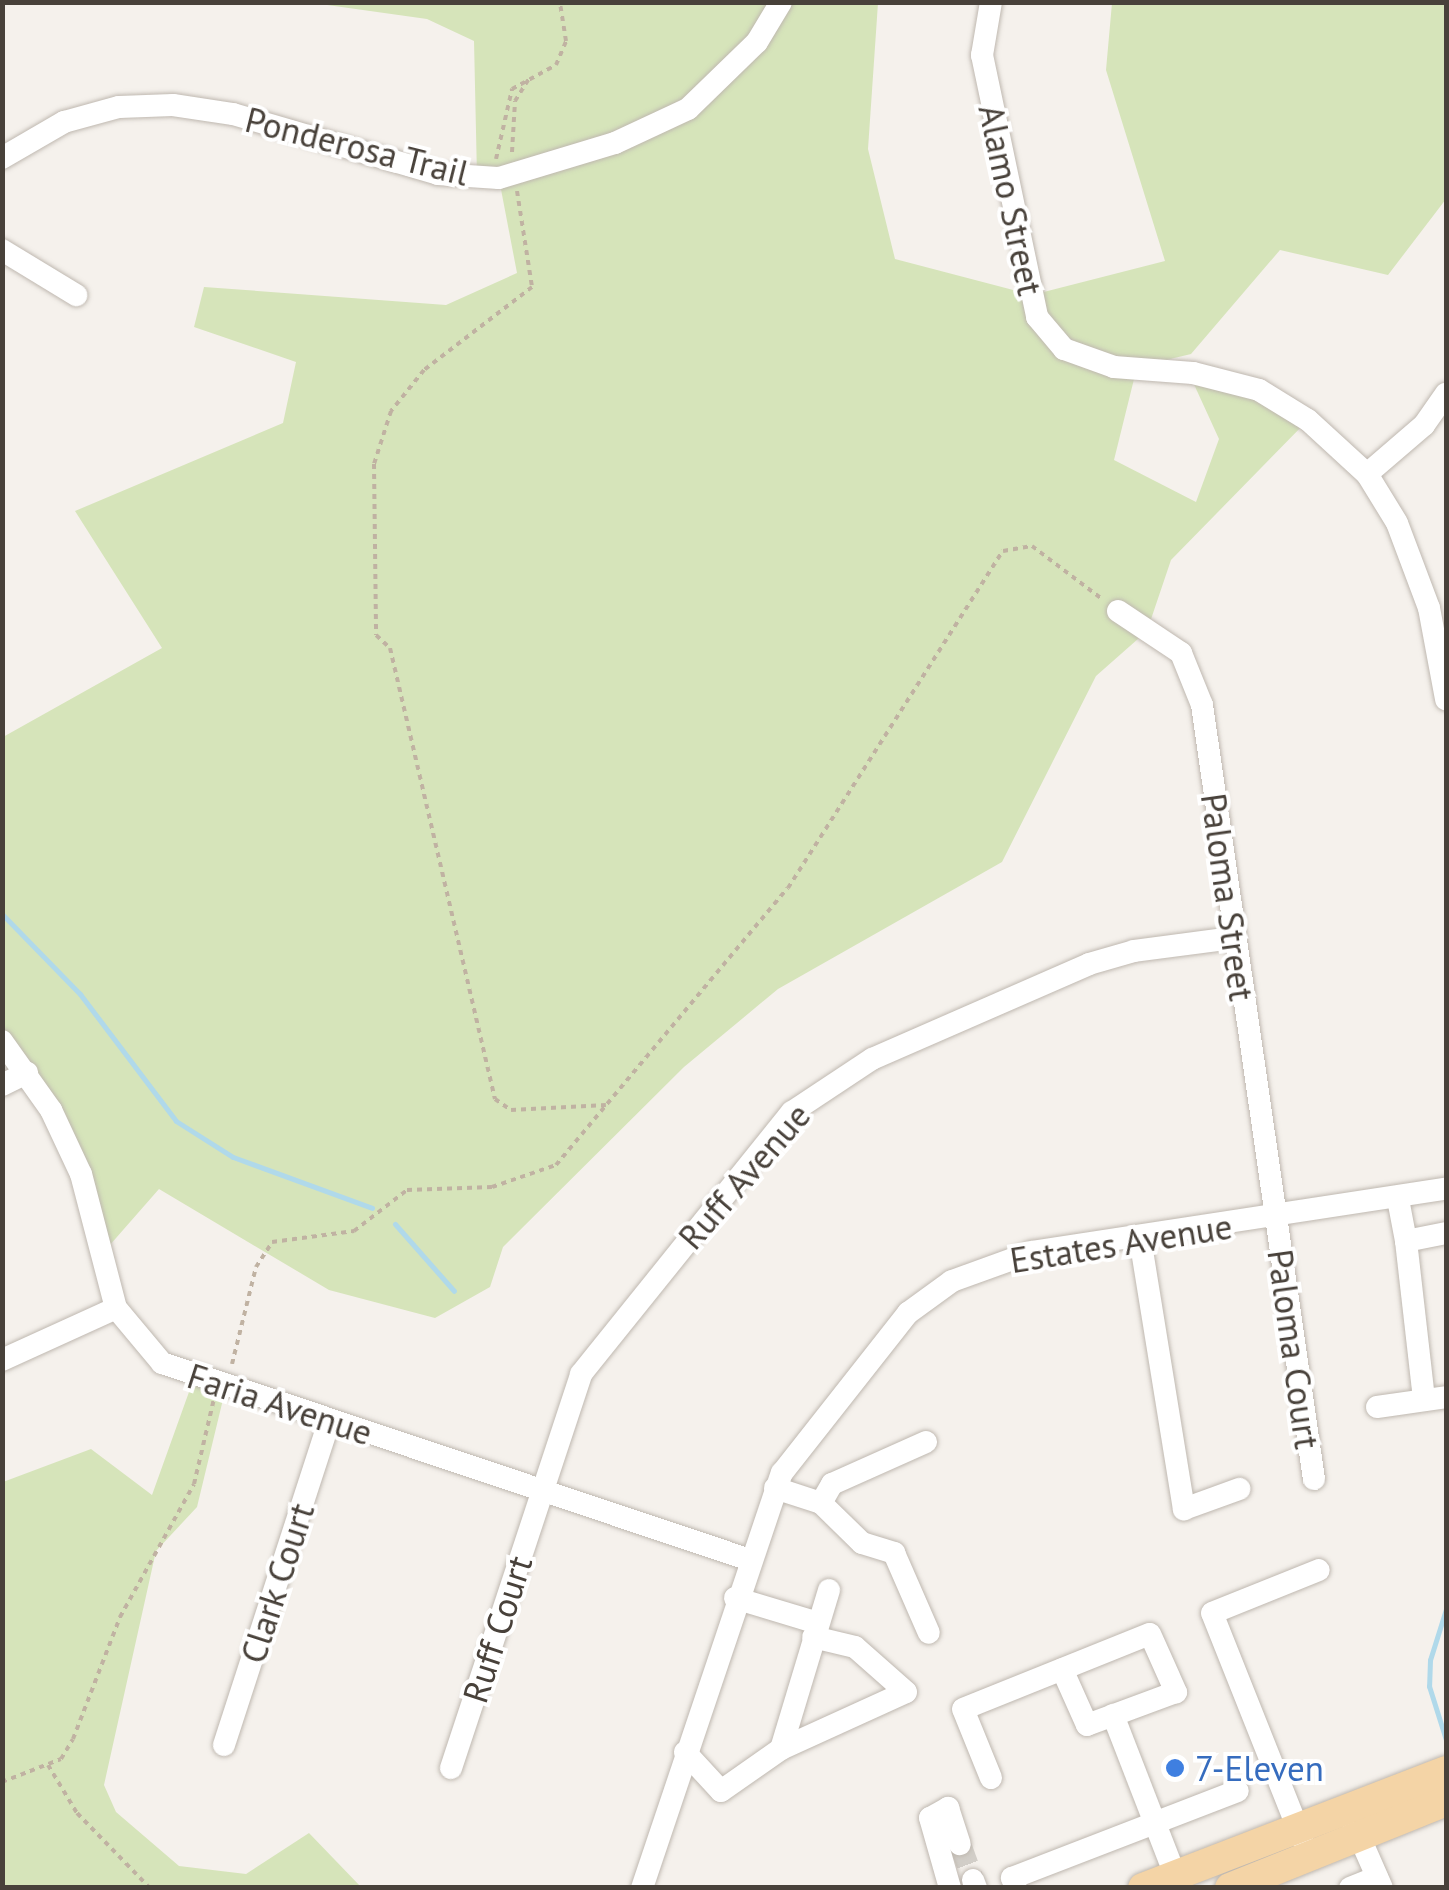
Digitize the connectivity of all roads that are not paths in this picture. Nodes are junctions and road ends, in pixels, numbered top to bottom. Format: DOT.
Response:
graph roads {
  1 [pos="781,2"];
  2 [pos="992,2"];
  3 [pos="2,158"];
  4 [pos="2,250"];
  5 [pos="76,295"];
  6 [pos="1446,394"];
  7 [pos="1367,474"];
  8 [pos="1118,611"];
  9 [pos="1446,699"];
  10 [pos="1233,938"];
  11 [pos="2,1041"];
  12 [pos="28,1073"];
  13 [pos="2,1084"];
  14 [pos="1446,1188"];
  15 [pos="1398,1199"];
  16 [pos="1273,1219"];
  17 [pos="1446,1233"];
  18 [pos="1140,1238"];
  19 [pos="1406,1241"];
  20 [pos="116,1308"];
  21 [pos="2,1360"];
  22 [pos="1435,1399"];
  23 [pos="1377,1408"];
  24 [pos="329,1421"];
  25 [pos="926,1442"];
  26 [pos="1314,1479"];
  27 [pos="775,1488"];
  28 [pos="1239,1489"];
  29 [pos="542,1490"];
  30 [pos="821,1504"];
  31 [pos="748,1559"];
  32 [pos="1319,1570"];
  33 [pos="829,1590"];
  34 [pos="735,1598"];
  35 [pos="815,1630"];
  36 [pos="929,1633"];
  37 [pos="1062,1669"];
  38 [pos="1113,1715"];
  39 [pos="224,1745"];
  40 [pos="782,1749"];
  41 [pos="685,1752"];
  42 [pos="450,1768"];
  43 [pos="1446,1771"];
  44 [pos="991,1778"];
  45 [pos="1238,1791"];
  46 [pos="1429,1798"];
  47 [pos="1347,1807"];
  48 [pos="1157,1823"];
  49 [pos="1297,1826"];
  50 [pos="1358,1837"];
  51 [pos="960,1844"];
  52 [pos="1309,1856"];
  53 [pos="1179,1881"];
  54 [pos="1014,1882"];
  55 [pos="1379,1882"];
  56 [pos="642,1888"];
  57 [pos="950,1888"];
  58 [pos="1143,1888"];
  59 [pos="1230,1888"];
  60 [pos="1350,1888"];
  1 -- 3 [label="street, Ponderosa Trail"];
  2 -- 7 [label="street, Alamo Street"];
  4 -- 5 [label="street"];
  6 -- 7 [label="street"];
  7 -- 9 [label="street, Alamo Street"];
  8 -- 10 [label="street, Paloma Street"];
  10 -- 16 [label="street, Paloma Street"];
  10 -- 29 [label="street, Ruff Avenue"];
  11 -- 12 [label="street, Faria Avenue"];
  12 -- 13 [label="street"];
  12 -- 20 [label="street, Faria Avenue"];
  14 -- 15 [label="street, Estates Avenue"];
  15 -- 16 [label="street, Estates Avenue"];
  15 -- 19 [label="street"];
  16 -- 18 [label="street, Estates Avenue"];
  16 -- 26 [label="street, Paloma Court"];
  17 -- 19 [label="street"];
  18 -- 27 [label="street, Estates Avenue"];
  18 -- 28 [label="street"];
  19 -- 22 [label="street"];
  20 -- 21 [label="street"];
  20 -- 24 [label="street, Faria Avenue"];
  22 -- 23 [label="street"];
  24 -- 29 [label="street, Faria Avenue"];
  24 -- 39 [label="street, Clark Court"];
  25 -- 30 [label="street"];
  27 -- 30 [label="street"];
  27 -- 31 [label="street, Estates Avenue"];
  29 -- 31 [label="street, Faria Avenue"];
  29 -- 42 [label="street, Ruff Court"];
  30 -- 36 [label="street"];
  31 -- 34 [label="street, Estates Avenue"];
  32 -- 49 [label="street"];
  33 -- 35 [label="street"];
  34 -- 35 [label="street"];
  34 -- 41 [label="street, Estates Avenue"];
  35 -- 40 [label="street"];
  35 -- 40 [label="street"];
  37 -- 38 [label="street"];
  37 -- 38 [label="street"];
  37 -- 44 [label="street"];
  38 -- 48 [label="street"];
  40 -- 41 [label="street"];
  41 -- 56 [label="street, Estates Avenue"];
  43 -- 46 [label="main road"];
  45 -- 48 [label="street"];
  46 -- 47 [label="main road"];
  46 -- 50 [label="main road"];
  47 -- 49 [label="main road"];
  47 -- 50 [label="street"];
  48 -- 53 [label="street"];
  48 -- 54 [label="street"];
  49 -- 52 [label="street"];
  49 -- 53 [label="main road"];
  50 -- 52 [label="main road"];
  50 -- 55 [label="street"];
  51 -- 57 [label="street"];
  52 -- 59 [label="main road"];
  53 -- 58 [label="main road"];
  55 -- 60 [label="street"];
}
